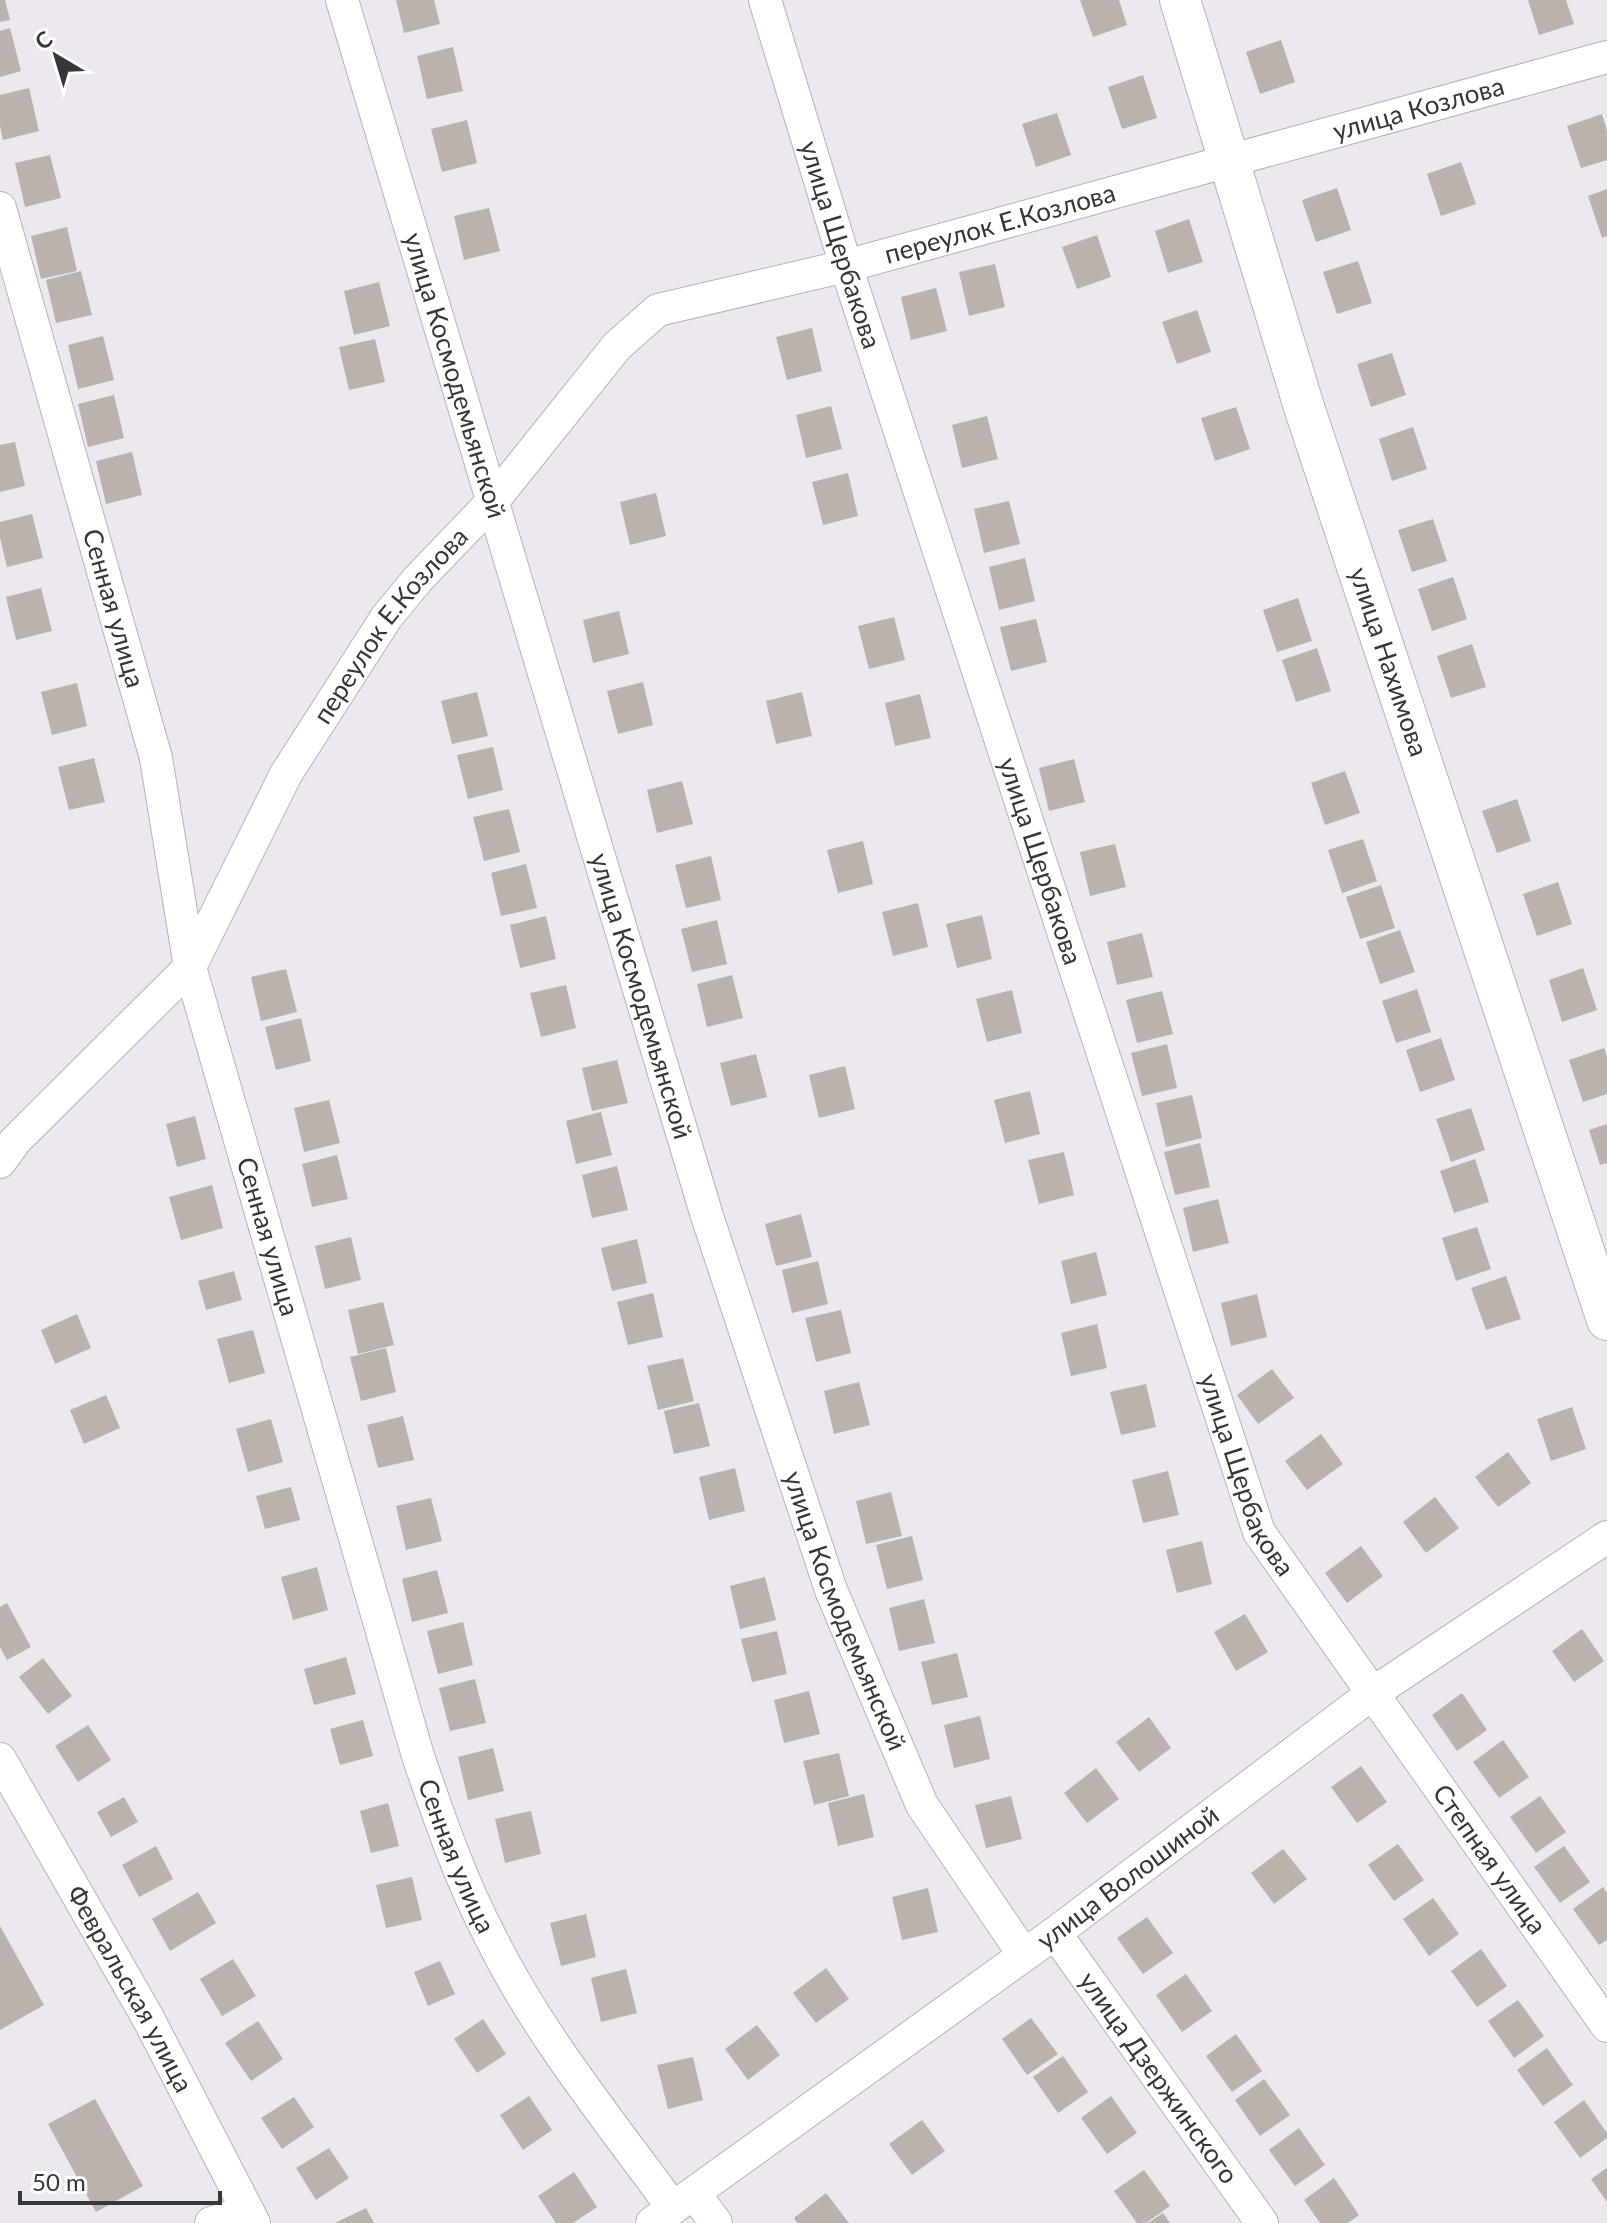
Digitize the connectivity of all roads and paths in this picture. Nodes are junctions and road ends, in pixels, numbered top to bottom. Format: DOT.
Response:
graph roads {
  1 [pos="342,0"];
  2 [pos="765,0"];
  3 [pos="1180,0"];
  4 [pos="1607,57"];
  5 [pos="1230,162"];
  6 [pos="0,208"];
  7 [pos="846,266"];
  8 [pos="493,501"];
  9 [pos="190,967"];
  10 [pos="0,1162"];
  11 [pos="1607,1320"];
  12 [pos="1607,1537"];
  13 [pos="1373,1693"];
  14 [pos="0,1759"];
  15 [pos="1055,1933"];
  16 [pos="1024,1955"];
  17 [pos="1607,2026"];
  18 [pos="673,2208"];
  19 [pos="251,2217"];
  20 [pos="211,2223"];
  21 [pos="716,2223"];
  22 [pos="1262,2223"];
  1 -- 8 [label="street, улица Космодемьянской"];
  2 -- 7 [label="street, улица Щербакова"];
  3 -- 5 [label="main road, улица Нахимова"];
  4 -- 5 [label="street, улица Козлова"];
  5 -- 7 [label="street, переулок Е.Козлова"];
  5 -- 11 [label="main road, улица Нахимова"];
  6 -- 9 [label="street, Сенная улица"];
  7 -- 8 [label="street, переулок Е.Козлова"];
  7 -- 13 [label="street, улица Щербакова"];
  8 -- 9 [label="street, переулок Е.Козлова"];
  8 -- 16 [label="street, улица Космодемьянской"];
  9 -- 10 [label="street, переулок Е.Козлова"];
  9 -- 18 [label="street, Сенная улица"];
  12 -- 13 [label="street, улица Волошиной"];
  13 -- 15 [label="street, улица Волошиной"];
  13 -- 17 [label="street, Степная улица"];
  14 -- 19 [label="street, Февральская улица"];
  15 -- 16 [label="street, улица Волошиной"];
  15 -- 22 [label="street, улица Дзержинского"];
  16 -- 18 [label="street, улица Волошиной"];
  18 -- 21 [label="street, Сенная улица"];
  19 -- 20 [label="street"];
}
